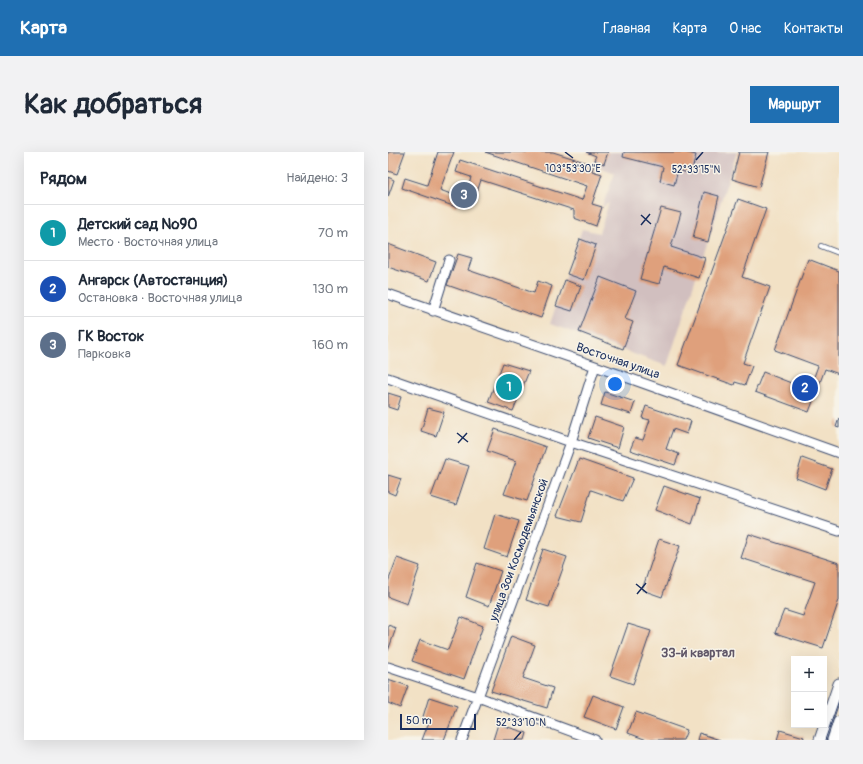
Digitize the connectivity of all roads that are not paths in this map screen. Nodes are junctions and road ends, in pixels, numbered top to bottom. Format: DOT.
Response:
graph roads {
  1 [pos="821,246"];
  2 [pos="839,253"];
  3 [pos="449,260"];
  4 [pos="388,294"];
  5 [pos="434,311"];
  6 [pos="595,366"];
  7 [pos="388,378"];
  8 [pos="571,442"];
  9 [pos="838,451"];
  10 [pos="839,531"];
  11 [pos="388,667"];
  12 [pos="839,684"];
  13 [pos="478,698"];
  14 [pos="839,722"];
  15 [pos="462,740"];
  16 [pos="596,740"];
  17 [pos="820,740"];
  18 [pos="833,740"];
  1 -- 2 [label="lane"];
  3 -- 5 [label="street"];
  4 -- 5 [label="street, Восточная улица"];
  5 -- 6 [label="street, Восточная улица"];
  6 -- 8 [label="street, улица Зои Космодемьянской"];
  6 -- 9 [label="street, Восточная улица"];
  7 -- 8 [label="street"];
  8 -- 10 [label="street"];
  8 -- 13 [label="street, улица Зои Космодемьянской"];
  11 -- 13 [label="street"];
  12 -- 17 [label="street"];
  13 -- 15 [label="street, улица Зои Космодемьянской"];
  13 -- 16 [label="street"];
  14 -- 18 [label="street"];
}
